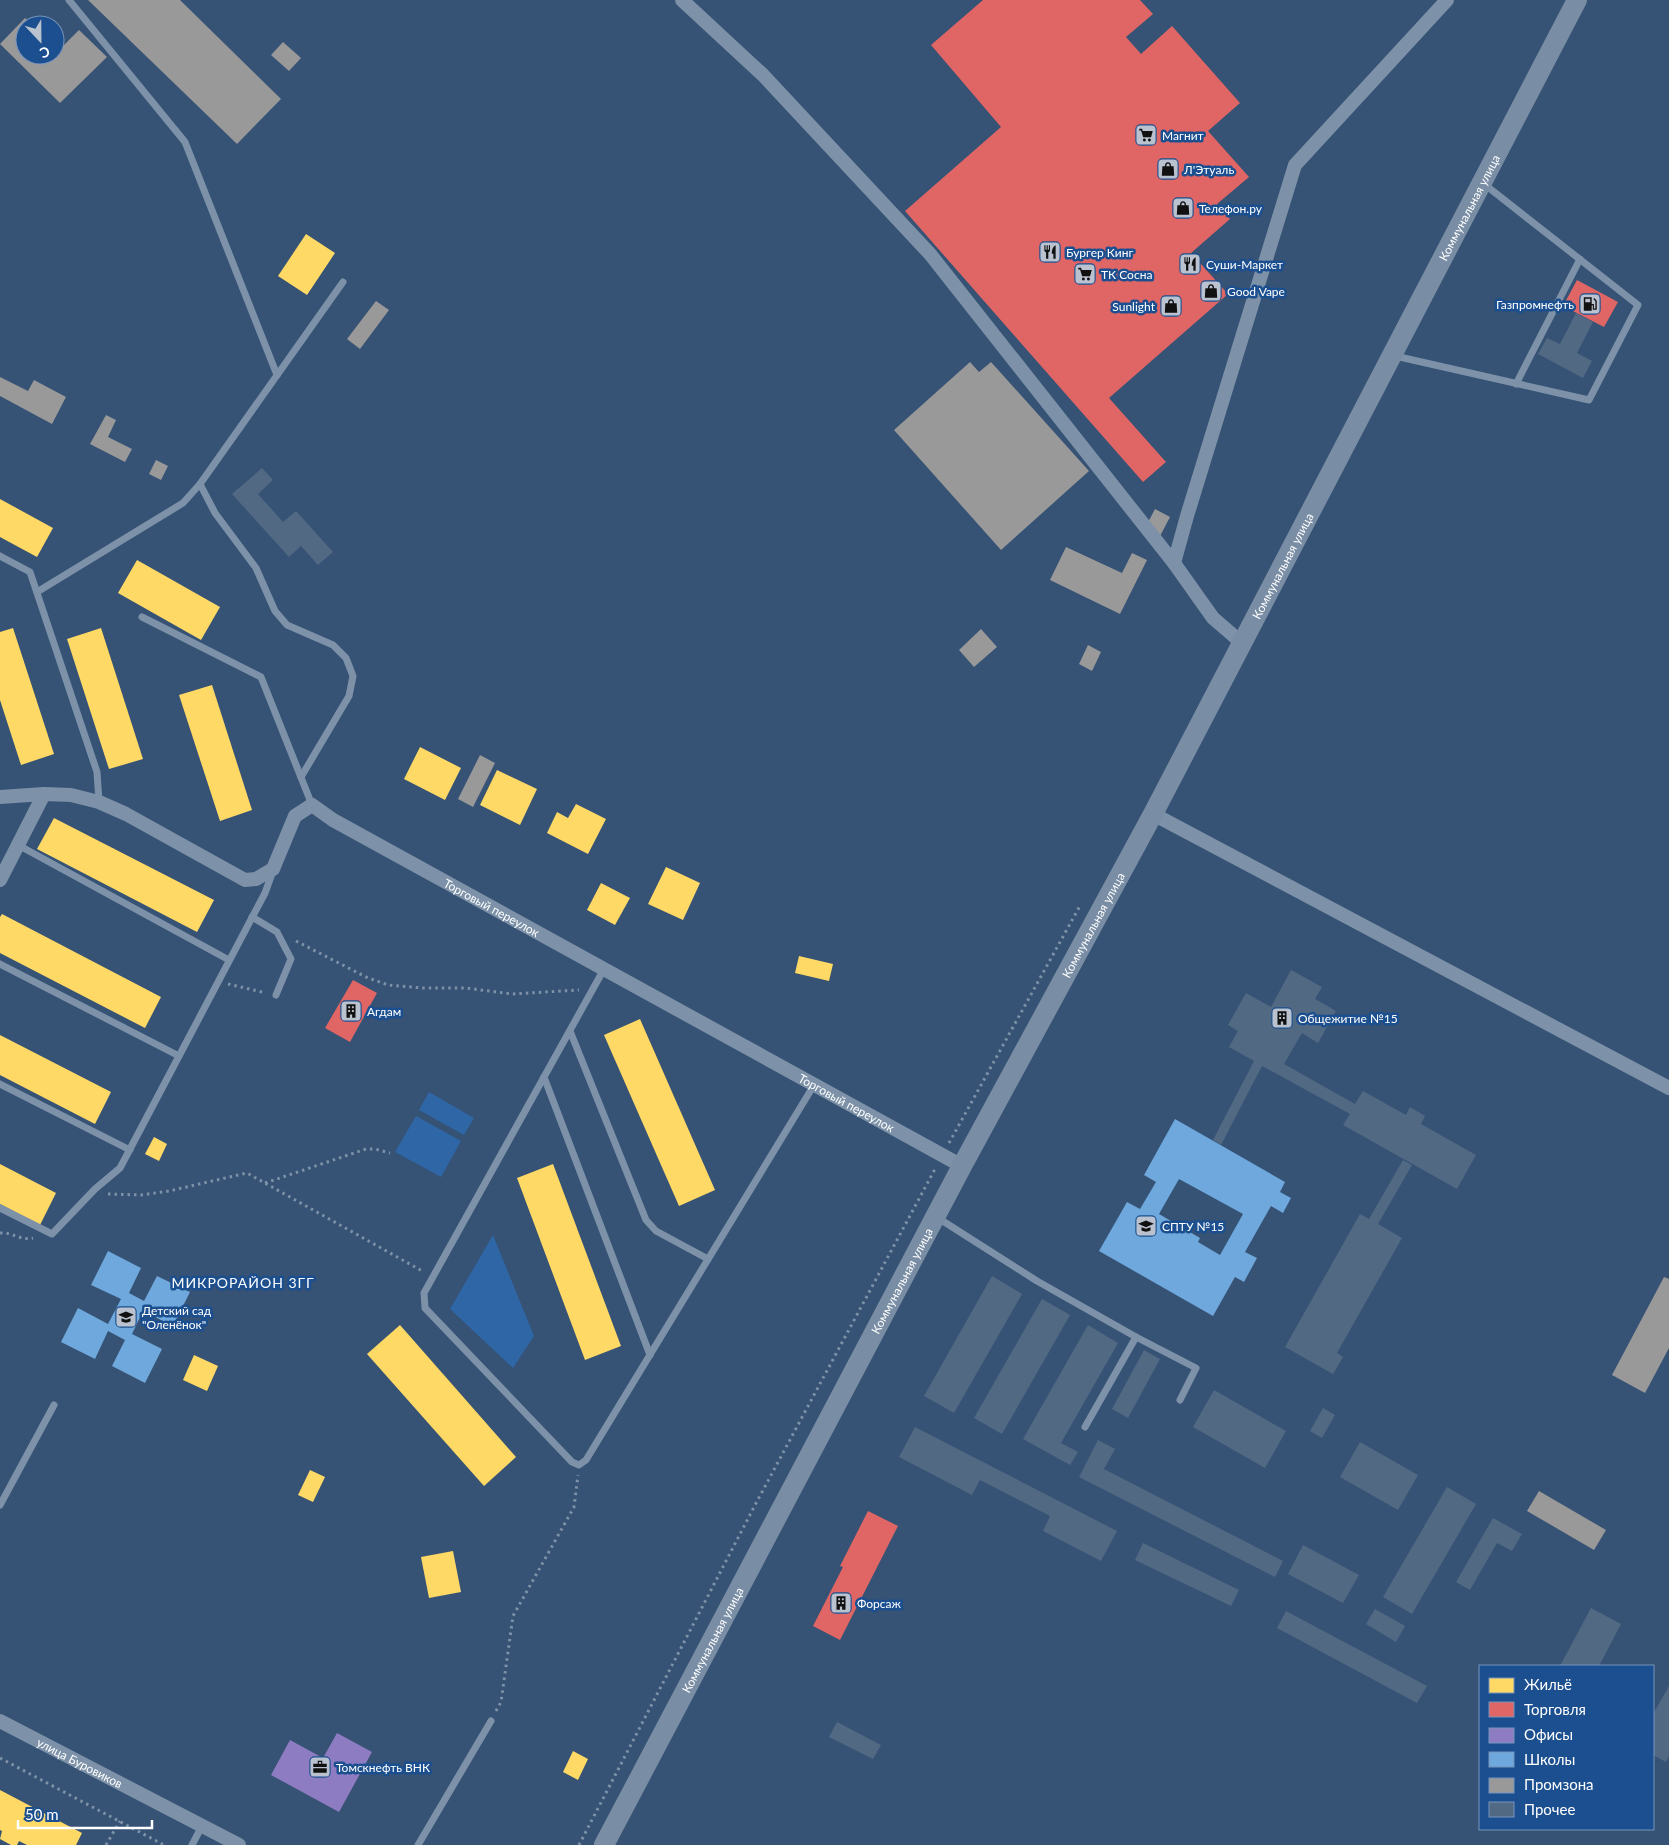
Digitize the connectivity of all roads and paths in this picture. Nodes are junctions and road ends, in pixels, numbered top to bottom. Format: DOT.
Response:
graph roads {
  1 [pos="70,0"];
  2 [pos="682,0"];
  3 [pos="1447,0"];
  4 [pos="1577,0"];
  5 [pos="1482,182"];
  6 [pos="1580,259"];
  7 [pos="343,282"];
  8 [pos="1392,356"];
  9 [pos="277,375"];
  10 [pos="1516,384"];
  11 [pos="200,484"];
  12 [pos="0,556"];
  13 [pos="1174,563"];
  14 [pos="37,592"];
  15 [pos="142,617"];
  16 [pos="1242,643"];
  17 [pos="301,777"];
  18 [pos="44,794"];
  19 [pos="0,795"];
  20 [pos="99,802"];
  21 [pos="312,805"];
  22 [pos="1154,814"];
  23 [pos="18,845"];
  24 [pos="273,870"];
  25 [pos="0,880"];
  26 [pos="252,917"];
  27 [pos="277,932"];
  28 [pos="229,960"];
  29 [pos="0,964"];
  30 [pos="604,969"];
  31 [pos="218,982"];
  32 [pos="593,989"];
  33 [pos="276,995"];
  34 [pos="570,1031"];
  35 [pos="179,1056"];
  36 [pos="544,1077"];
  37 [pos="0,1084"];
  38 [pos="814,1085"];
  39 [pos="1669,1088"];
  40 [pos="130,1150"];
  41 [pos="390,1153"];
  42 [pos="962,1166"];
  43 [pos="264,1183"];
  44 [pos="95,1189"];
  45 [pos="0,1208"];
  46 [pos="936,1216"];
  47 [pos="708,1259"];
  48 [pos="433,1277"];
  49 [pos="1136,1337"];
  50 [pos="650,1355"];
  51 [pos="1180,1400"];
  52 [pos="54,1405"];
  53 [pos="1085,1427"];
  54 [pos="579,1465"];
  55 [pos="0,1505"];
  56 [pos="0,1721"];
  57 [pos="491,1721"];
  58 [pos="0,1758"];
  59 [pos="120,1821"];
  60 [pos="202,1826"];
  61 [pos="106,1845"];
  62 [pos="164,1845"];
  63 [pos="192,1845"];
  64 [pos="238,1845"];
  65 [pos="418,1845"];
  66 [pos="604,1845"];
  1 -- 9 [label="lane"];
  2 -- 13 [label="street"];
  3 -- 13 [label="street"];
  4 -- 5 [label="main road, Коммунальная улица"];
  5 -- 6 [label="lane"];
  5 -- 8 [label="main road, Коммунальная улица"];
  6 -- 10 [label="lane"];
  6 -- 10 [label="lane"];
  7 -- 9 [label="lane"];
  8 -- 10 [label="lane"];
  8 -- 16 [label="main road, Коммунальная улица"];
  9 -- 11 [label="lane"];
  11 -- 14 [label="lane"];
  11 -- 17 [label="lane"];
  12 -- 14 [label="lane"];
  13 -- 16 [label="street"];
  14 -- 20 [label="lane"];
  15 -- 17 [label="lane"];
  16 -- 22 [label="main road, Коммунальная улица"];
  17 -- 21 [label="lane"];
  18 -- 19 [label="street"];
  18 -- 20 [label="street"];
  18 -- 23 [label="street"];
  20 -- 24 [label="street"];
  21 -- 24 [label="street"];
  21 -- 30 [label="street, Торговый переулок"];
  22 -- 39 [label="street"];
  22 -- 42 [label="main road, Коммунальная улица"];
  23 -- 25 [label="street"];
  23 -- 28 [label="lane"];
  24 -- 26 [label="lane"];
  26 -- 27 [label="lane"];
  26 -- 28 [label="lane"];
  27 -- 32 [label="path"];
  27 -- 33 [label="lane"];
  28 -- 31 [label="lane"];
  29 -- 35 [label="lane"];
  30 -- 32 [label="lane"];
  30 -- 38 [label="street, Торговый переулок"];
  31 -- 33 [label="path"];
  31 -- 35 [label="lane"];
  32 -- 34 [label="lane"];
  34 -- 36 [label="lane"];
  34 -- 47 [label="lane"];
  35 -- 40 [label="lane"];
  36 -- 48 [label="lane"];
  36 -- 50 [label="lane"];
  37 -- 40 [label="lane"];
  38 -- 42 [label="street, Торговый переулок"];
  38 -- 47 [label="lane"];
  40 -- 44 [label="lane"];
  41 -- 43 [label="path"];
  42 -- 46 [label="main road, Коммунальная улица"];
  43 -- 44 [label="path"];
  43 -- 48 [label="path"];
  44 -- 45 [label="lane"];
  46 -- 49 [label="lane"];
  46 -- 66 [label="main road, Коммунальная улица"];
  47 -- 50 [label="lane"];
  48 -- 54 [label="lane"];
  49 -- 51 [label="lane"];
  49 -- 53 [label="lane"];
  50 -- 54 [label="lane"];
  52 -- 55 [label="lane"];
  54 -- 57 [label="path"];
  56 -- 60 [label="street, улица Буровиков"];
  57 -- 65 [label="lane"];
  58 -- 59 [label="path"];
  59 -- 61 [label="path"];
  59 -- 62 [label="path"];
  60 -- 63 [label="lane"];
  60 -- 64 [label="street, улица Буровиков"];
}
